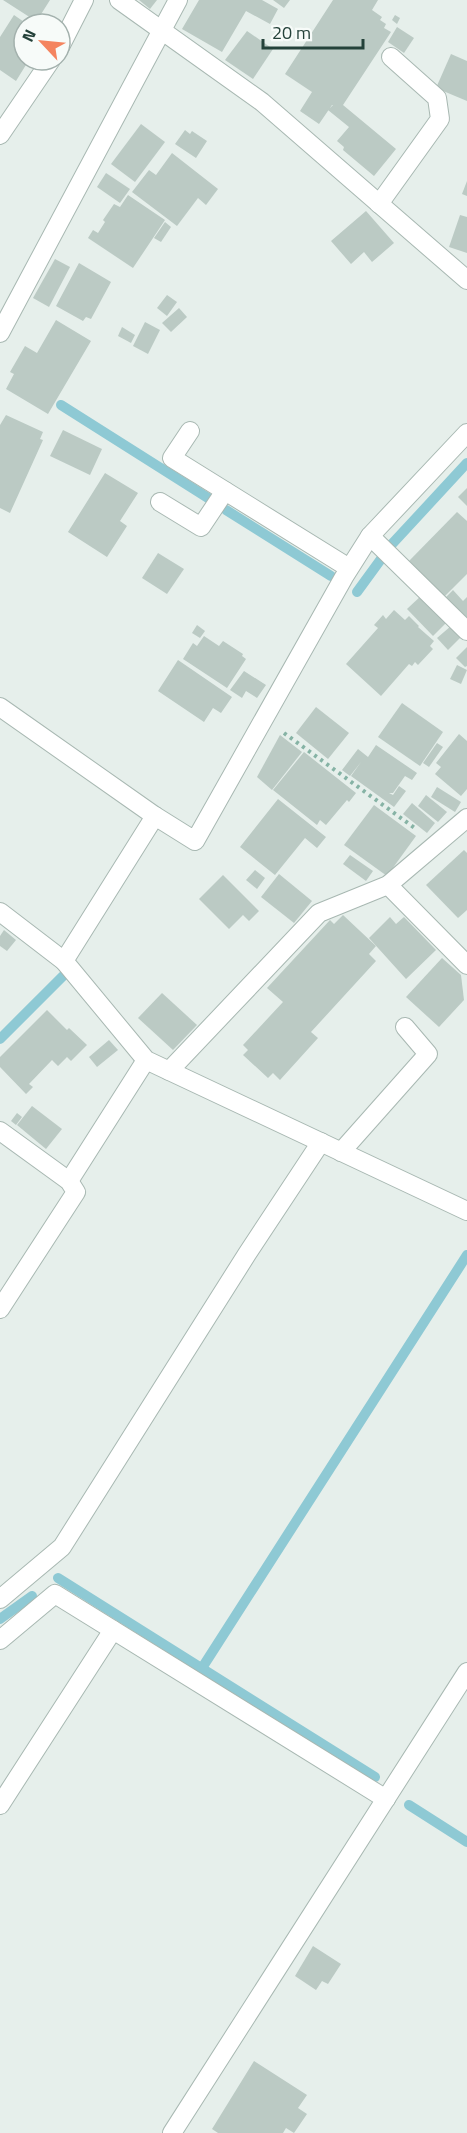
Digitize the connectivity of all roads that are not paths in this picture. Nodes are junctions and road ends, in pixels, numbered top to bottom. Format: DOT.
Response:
graph roads {
  1 [pos="84,0"];
  2 [pos="119,0"];
  3 [pos="178,0"];
  4 [pos="72,24"];
  5 [pos="162,31"];
  6 [pos="391,57"];
  7 [pos="43,72"];
  8 [pos="0,135"];
  9 [pos="379,204"];
  10 [pos="467,280"];
  11 [pos="1,328"];
  12 [pos="190,431"];
  13 [pos="467,433"];
  14 [pos="225,491"];
  15 [pos="160,502"];
  16 [pos="370,536"];
  17 [pos="349,568"];
  18 [pos="467,631"];
  19 [pos="0,707"];
  20 [pos="156,816"];
  21 [pos="463,827"];
  22 [pos="388,885"];
  23 [pos="0,912"];
  24 [pos="64,961"];
  25 [pos="467,964"];
  26 [pos="405,1027"];
  27 [pos="146,1060"];
  28 [pos="169,1071"];
  29 [pos="0,1131"];
  30 [pos="321,1142"];
  31 [pos="342,1152"];
  32 [pos="69,1181"];
  33 [pos="467,1211"];
  34 [pos="0,1309"];
  35 [pos="38,1567"];
  36 [pos="55,1594"];
  37 [pos="0,1599"];
  38 [pos="113,1630"];
  39 [pos="0,1640"];
  40 [pos="467,1672"];
  41 [pos="386,1799"];
  42 [pos="0,1805"];
  43 [pos="172,2133"];
  1 -- 4 [label="street"];
  2 -- 5 [label="street"];
  3 -- 5 [label="street"];
  5 -- 9 [label="street"];
  5 -- 11 [label="street"];
  6 -- 9 [label="street"];
  7 -- 8 [label="street"];
  9 -- 10 [label="street"];
  12 -- 14 [label="street"];
  13 -- 16 [label="street"];
  14 -- 15 [label="street"];
  14 -- 17 [label="street"];
  16 -- 17 [label="street"];
  16 -- 18 [label="street"];
  17 -- 20 [label="street"];
  19 -- 20 [label="street"];
  20 -- 24 [label="street"];
  21 -- 22 [label="street"];
  22 -- 25 [label="street"];
  22 -- 28 [label="street"];
  23 -- 24 [label="street"];
  24 -- 27 [label="street"];
  26 -- 31 [label="street"];
  27 -- 28 [label="street"];
  27 -- 32 [label="street"];
  28 -- 30 [label="street"];
  29 -- 32 [label="street"];
  30 -- 31 [label="street"];
  30 -- 35 [label="street"];
  31 -- 33 [label="street"];
  32 -- 34 [label="street"];
  35 -- 36 [label="street"];
  35 -- 37 [label="street"];
  36 -- 38 [label="street"];
  36 -- 39 [label="street"];
  38 -- 41 [label="street"];
  38 -- 42 [label="street"];
  40 -- 41 [label="street"];
  41 -- 43 [label="street"];
}
